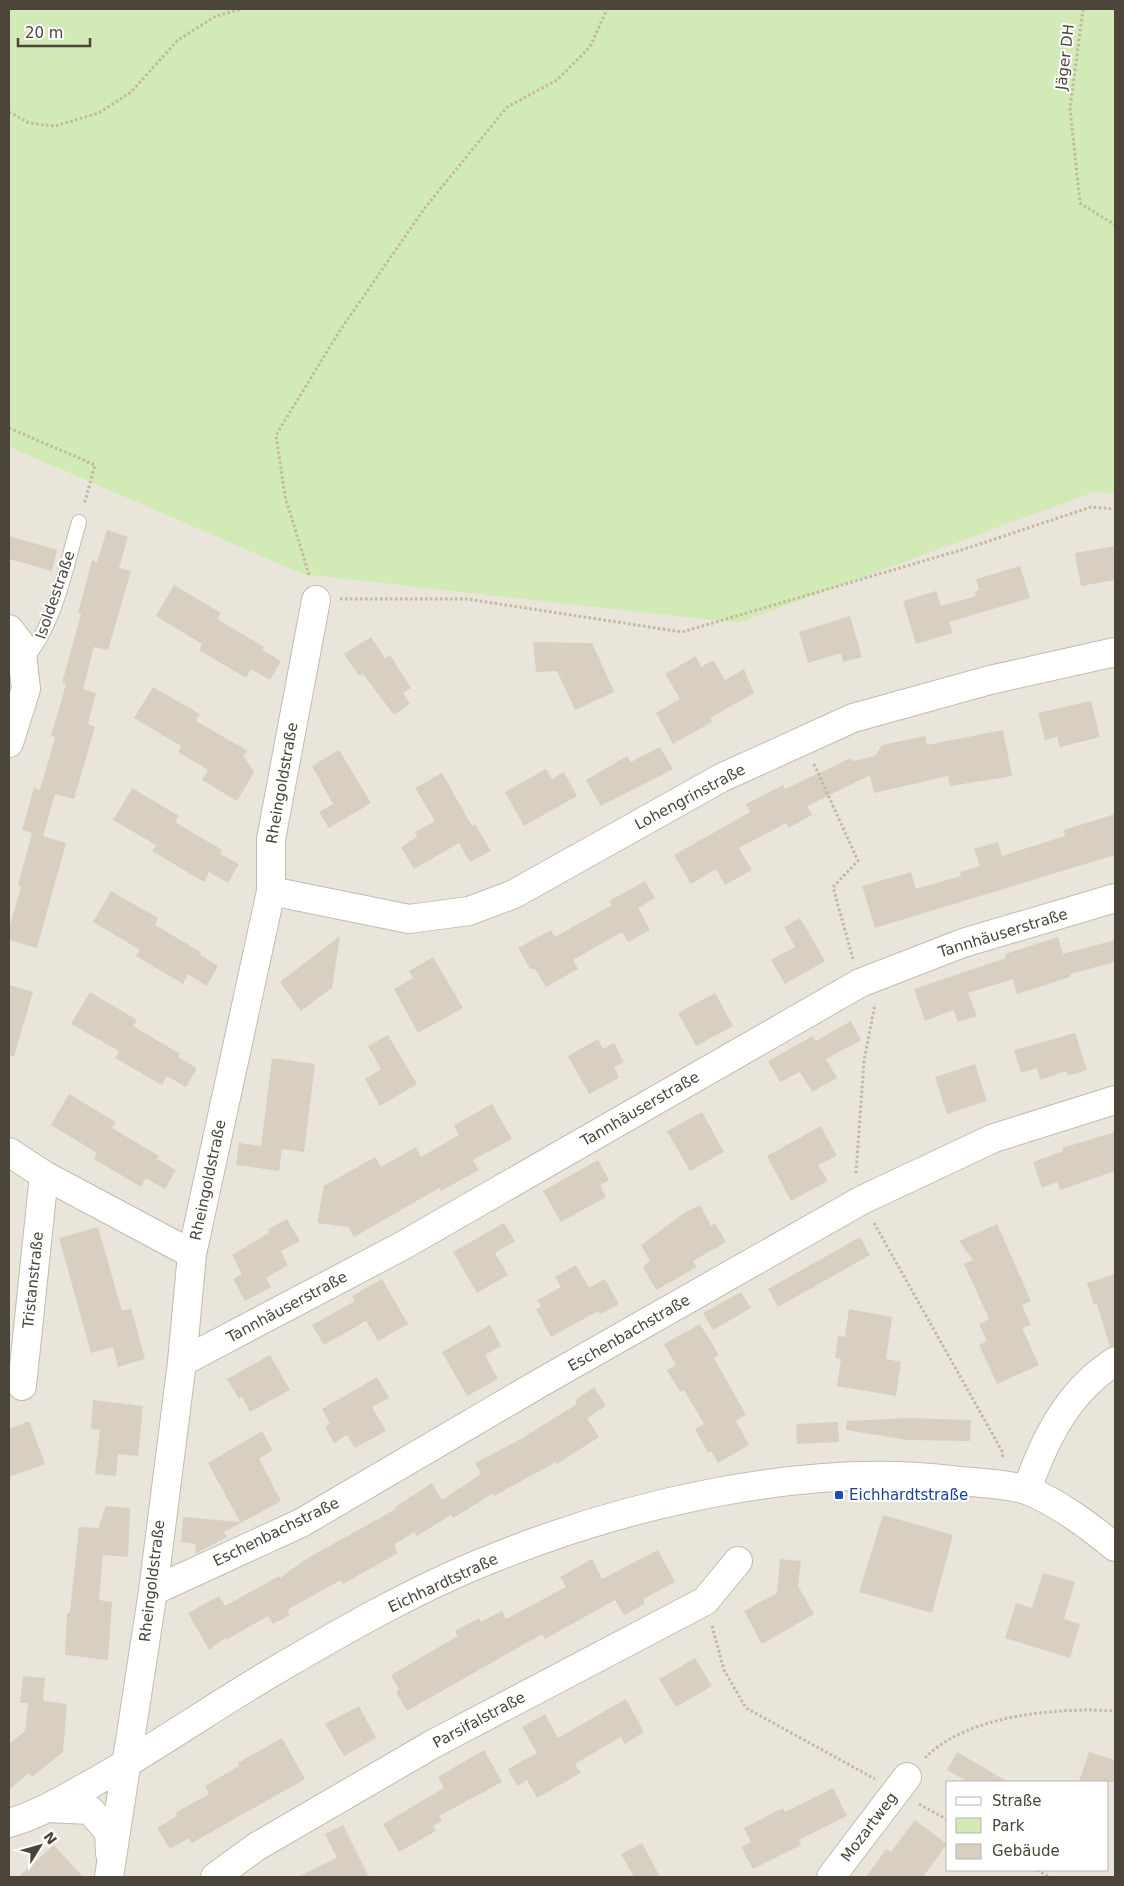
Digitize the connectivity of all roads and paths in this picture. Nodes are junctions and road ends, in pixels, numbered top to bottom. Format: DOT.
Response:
graph roads {
  1 [pos="242,9"];
  2 [pos="607,9"];
  3 [pos="1083,9"];
  4 [pos="9,112"];
  5 [pos="1115,225"];
  6 [pos="9,428"];
  7 [pos="1115,509"];
  8 [pos="79,522"];
  9 [pos="316,600"];
  10 [pos="9,629"];
  11 [pos="1115,652"];
  12 [pos="23,662"];
  13 [pos="804,740"];
  14 [pos="9,743"];
  15 [pos="271,891"];
  16 [pos="1115,898"];
  17 [pos="870,978"];
  18 [pos="1115,1100"];
  19 [pos="9,1152"];
  20 [pos="44,1175"];
  21 [pos="862,1200"];
  22 [pos="192,1254"];
  23 [pos="1115,1361"];
  24 [pos="182,1362"];
  25 [pos="22,1386"];
  26 [pos="1016,1488"];
  27 [pos="1115,1547"];
  28 [pos="738,1561"];
  29 [pos="153,1591"];
  30 [pos="705,1601"];
  31 [pos="1115,1711"];
  32 [pos="125,1765"];
  33 [pos="902,1784"];
  34 [pos="47,1808"];
  35 [pos="946,1818"];
  36 [pos="9,1823"];
  37 [pos="110,1875"];
  38 [pos="215,1877"];
  39 [pos="831,1877"];
  1 -- 4 [label="path"];
  2 -- 9 [label="path"];
  3 -- 5 [label="path, Jäger DH"];
  6 -- 8 [label="path"];
  7 -- 9 [label="path"];
  8 -- 12 [label="lane, Isoldestraße"];
  9 -- 15 [label="street, Rheingoldstraße"];
  10 -- 12 [label="street, Isoldestraße"];
  11 -- 13 [label="street, Lohengrinstraße"];
  12 -- 14 [label="street, Isoldestraße"];
  13 -- 15 [label="street, Lohengrinstraße"];
  13 -- 17 [label="path"];
  15 -- 22 [label="street, Rheingoldstraße"];
  16 -- 17 [label="street, Tannhäuserstraße"];
  17 -- 21 [label="path"];
  17 -- 24 [label="street, Tannhäuserstraße"];
  18 -- 21 [label="street, Eschenbachstraße"];
  19 -- 20 [label="street"];
  20 -- 22 [label="street"];
  20 -- 25 [label="street, Tristanstraße"];
  21 -- 26 [label="path"];
  21 -- 29 [label="street, Eschenbachstraße"];
  22 -- 24 [label="street, Rheingoldstraße"];
  23 -- 26 [label="street"];
  24 -- 29 [label="street, Rheingoldstraße"];
  26 -- 27 [label="street, Eichhardtstraße"];
  26 -- 32 [label="street, Eichhardtstraße"];
  28 -- 30 [label="street, Parsifalstraße"];
  29 -- 32 [label="street, Rheingoldstraße"];
  30 -- 33 [label="path"];
  30 -- 38 [label="street, Parsifalstraße"];
  31 -- 33 [label="path"];
  32 -- 34 [label="street, Eichhardtstraße"];
  32 -- 37 [label="street, Rheingoldstraße"];
  33 -- 35 [label="path"];
  33 -- 39 [label="street, Mozartweg"];
  34 -- 36 [label="street, Eichhardtstraße"];
  34 -- 37 [label="street"];
}
